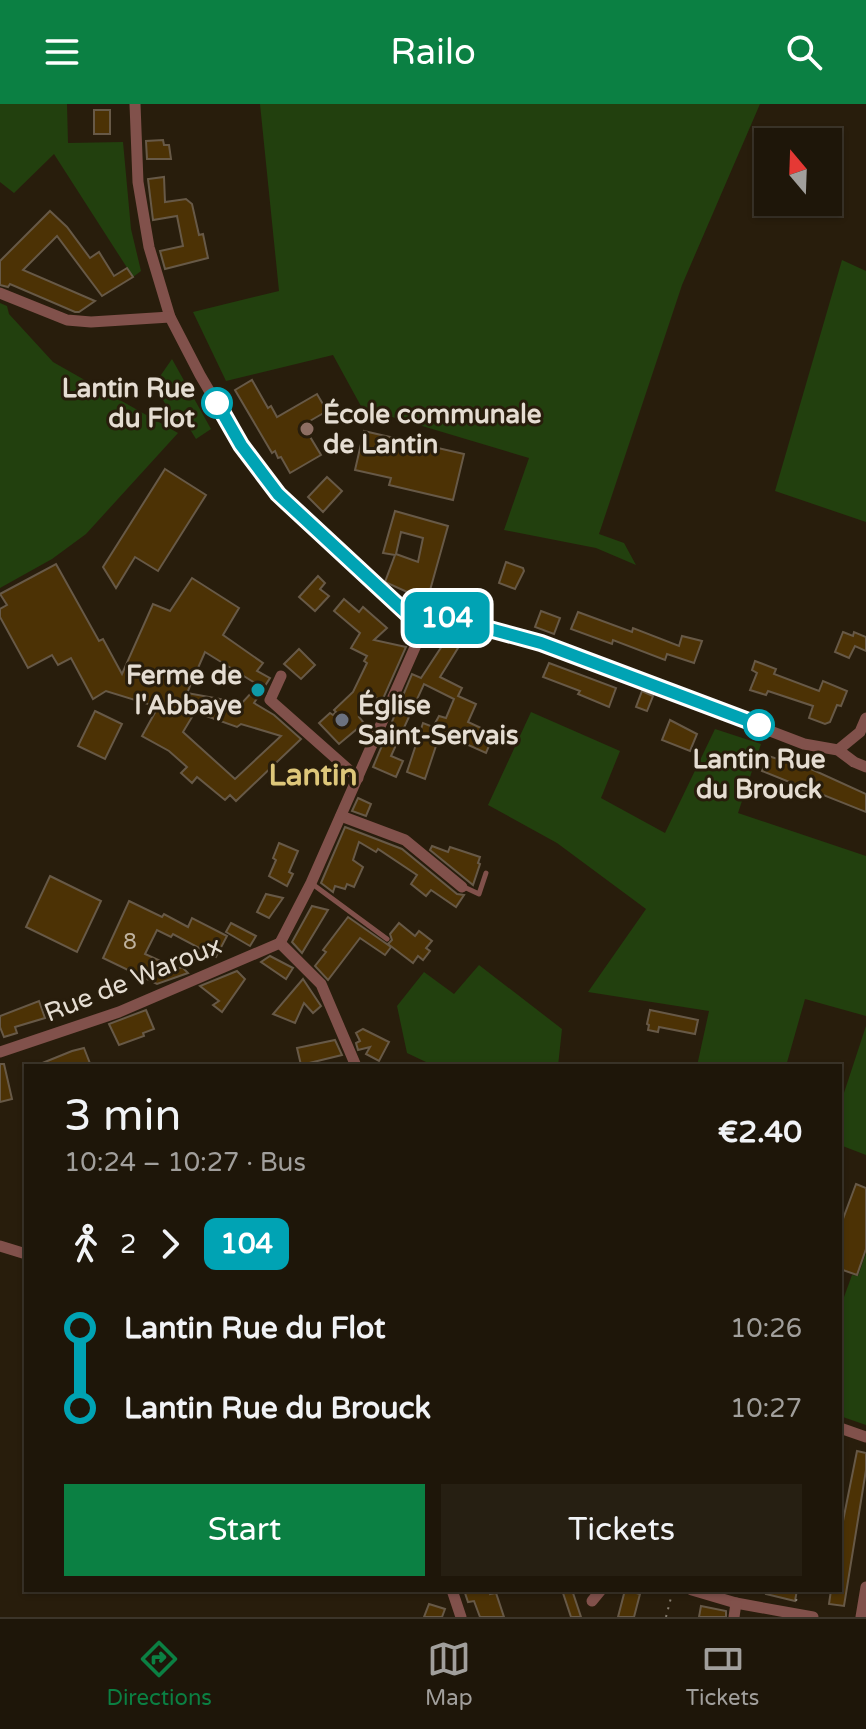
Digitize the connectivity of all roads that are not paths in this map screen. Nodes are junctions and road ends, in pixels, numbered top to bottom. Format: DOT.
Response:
graph roads {
  1 [pos="135,104"];
  2 [pos="0,293"];
  3 [pos="170,317"];
  4 [pos="416,622"];
  5 [pos="281,676"];
  6 [pos="866,718"];
  7 [pos="838,750"];
  8 [pos="866,767"];
  9 [pos="358,778"];
  10 [pos="341,816"];
  11 [pos="486,873"];
  12 [pos="311,883"];
  13 [pos="462,887"];
  14 [pos="387,939"];
  15 [pos="280,943"];
  16 [pos="0,1052"];
  17 [pos="355,1064"];
  18 [pos="0,1246"];
  19 [pos="24,1253"];
  20 [pos="842,1429"];
  21 [pos="866,1437"];
  22 [pos="866,1587"];
  23 [pos="453,1592"];
  24 [pos="599,1592"];
  25 [pos="699,1592"];
  26 [pos="592,1601"];
  27 [pos="736,1603"];
  28 [pos="461,1617"];
  29 [pos="734,1617"];
  30 [pos="813,1617"];
  31 [pos="861,1617"];
  1 -- 3 [label="street"];
  2 -- 3 [label="street"];
  3 -- 4 [label="street"];
  4 -- 7 [label="street"];
  4 -- 9 [label="street"];
  5 -- 9 [label="street"];
  6 -- 7 [label="street"];
  7 -- 8 [label="street"];
  9 -- 10 [label="street"];
  10 -- 12 [label="street"];
  10 -- 13 [label="street"];
  11 -- 13 [label="lane"];
  12 -- 14 [label="lane"];
  12 -- 15 [label="street"];
  15 -- 16 [label="street, Rue de Waroux"];
  15 -- 17 [label="street"];
  18 -- 19 [label="street"];
  20 -- 21 [label="street"];
  22 -- 31 [label="street"];
  23 -- 28 [label="street"];
  24 -- 26 [label="street"];
  25 -- 27 [label="street"];
  27 -- 29 [label="street"];
  27 -- 30 [label="street"];
}
